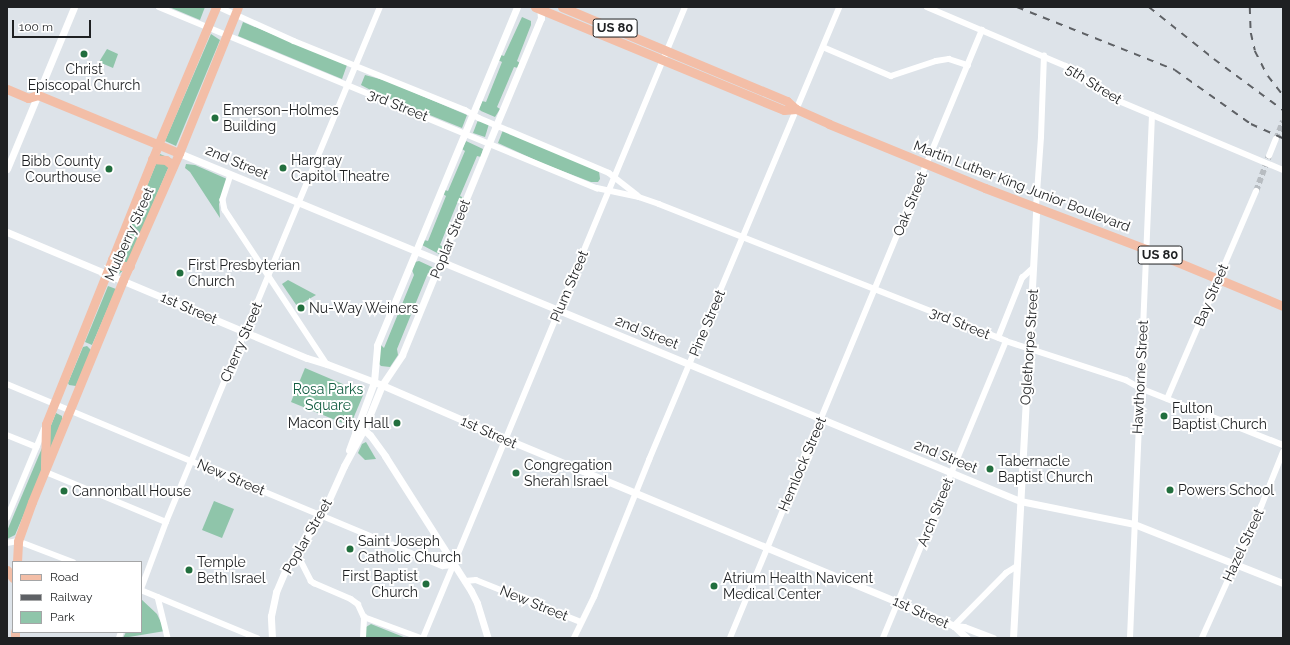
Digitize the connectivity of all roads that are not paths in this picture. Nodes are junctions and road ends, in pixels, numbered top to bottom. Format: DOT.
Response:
graph roads {
  1 [pos="74,7"];
  2 [pos="159,7"];
  3 [pos="217,7"];
  4 [pos="380,7"];
  5 [pos="517,7"];
  6 [pos="562,7"];
  7 [pos="685,7"];
  8 [pos="839,7"];
  9 [pos="926,7"];
  10 [pos="539,8"];
  11 [pos="236,10"];
  12 [pos="207,27"];
  13 [pos="982,30"];
  14 [pos="226,36"];
  15 [pos="823,47"];
  16 [pos="667,50"];
  17 [pos="1044,56"];
  18 [pos="663,61"];
  19 [pos="968,65"];
  20 [pos="356,66"];
  21 [pos="347,85"];
  22 [pos="7,89"];
  23 [pos="38,95"];
  24 [pos="796,109"];
  25 [pos="474,115"];
  26 [pos="1152,115"];
  27 [pos="496,124"];
  28 [pos="466,134"];
  29 [pos="1276,139"];
  30 [pos="489,143"];
  31 [pos="158,144"];
  32 [pos="179,153"];
  33 [pos="1269,156"];
  34 [pos="152,159"];
  35 [pos="926,164"];
  36 [pos="173,166"];
  37 [pos="7,169"];
  38 [pos="1283,170"];
  39 [pos="231,175"];
  40 [pos="614,177"];
  41 [pos="609,191"];
  42 [pos="1256,191"];
  43 [pos="639,197"];
  44 [pos="300,203"];
  45 [pos="1036,207"];
  46 [pos="7,232"];
  47 [pos="743,236"];
  48 [pos="1146,249"];
  49 [pos="416,253"];
  50 [pos="112,259"];
  51 [pos="441,263"];
  52 [pos="130,266"];
  53 [pos="1033,268"];
  54 [pos="107,274"];
  55 [pos="269,276"];
  56 [pos="1218,279"];
  57 [pos="123,280"];
  58 [pos="875,290"];
  59 [pos="1283,306"];
  60 [pos="559,310"];
  61 [pos="246,332"];
  62 [pos="998,338"];
  63 [pos="1006,341"];
  64 [pos="1028,349"];
  65 [pos="327,364"];
  66 [pos="690,364"];
  67 [pos="63,382"];
  68 [pos="374,382"];
  69 [pos="7,384"];
  70 [pos="382,385"];
  71 [pos="79,388"];
  72 [pos="1140,388"];
  73 [pos="1167,399"];
  74 [pos="55,404"];
  75 [pos="70,410"];
  76 [pos="821,419"];
  77 [pos="46,424"];
  78 [pos="357,425"];
  79 [pos="364,429"];
  80 [pos="7,435"];
  81 [pos="506,440"];
  82 [pos="1283,445"];
  83 [pos="37,447"];
  84 [pos="1283,452"];
  85 [pos="192,460"];
  86 [pos="344,466"];
  87 [pos="46,472"];
  88 [pos="951,473"];
  89 [pos="636,493"];
  90 [pos="1020,501"];
  91 [pos="322,515"];
  92 [pos="7,518"];
  93 [pos="166,522"];
  94 [pos="1134,524"];
  95 [pos="18,541"];
  96 [pos="7,543"];
  97 [pos="766,548"];
  98 [pos="297,553"];
  99 [pos="17,561"];
  100 [pos="71,561"];
  101 [pos="454,565"];
  102 [pos="1234,565"];
  103 [pos="1017,566"];
  104 [pos="465,580"];
  105 [pos="1283,584"];
  106 [pos="142,586"];
  107 [pos="142,589"];
  108 [pos="158,597"];
  109 [pos="897,602"];
  110 [pos="364,617"];
  111 [pos="581,622"];
  112 [pos="954,626"];
  113 [pos="168,638"];
  114 [pos="257,638"];
  115 [pos="272,638"];
  116 [pos="363,638"];
  117 [pos="422,638"];
  118 [pos="488,638"];
  119 [pos="574,638"];
  120 [pos="730,638"];
  121 [pos="883,638"];
  122 [pos="967,638"];
  123 [pos="993,638"];
  124 [pos="1013,638"];
  125 [pos="1130,638"];
  126 [pos="1202,638"];
  1 -- 23 [label="street"];
  2 -- 12 [label="street, 3rd Street"];
  3 -- 11 [label="street, 3rd Street"];
  3 -- 12 [label="main road, Mulberry Street"];
  4 -- 20 [label="street, Cherry Street"];
  5 -- 25 [label="street, Poplar Street"];
  6 -- 16 [label="main road, Martin Luther King Junior Boulevard / US 80"];
  7 -- 16 [label="street, Plum Street"];
  8 -- 15 [label="street, Pine Street"];
  9 -- 13 [label="street, 5th Street"];
  10 -- 18 [label="main road, Martin Luther King Junior Boulevard / US 80"];
  10 -- 27 [label="street, Poplar Street"];
  11 -- 14 [label="main road, Mulberry Street"];
  11 -- 20 [label="street, 3rd Street"];
  12 -- 14 [label="street, 3rd Street"];
  12 -- 31 [label="main road, Mulberry Street"];
  13 -- 17 [label="street, 5th Street"];
  13 -- 19 [label="street, Oak Street"];
  14 -- 21 [label="street, 3rd Street"];
  14 -- 32 [label="main road, Mulberry Street"];
  15 -- 19 [label="street"];
  15 -- 24 [label="street, Pine Street"];
  16 -- 18 [label="street, Plum Street"];
  16 -- 24 [label="main road, Martin Luther King Junior Boulevard / US 80"];
  17 -- 26 [label="street, 5th Street"];
  17 -- 45 [label="street, Oglethorpe Street"];
  18 -- 24 [label="main road, Martin Luther King Junior Boulevard / US 80"];
  18 -- 40 [label="street, Plum Street"];
  19 -- 35 [label="street, Oak Street"];
  20 -- 21 [label="street, Cherry Street"];
  20 -- 25 [label="street, 3rd Street"];
  21 -- 28 [label="street, 3rd Street"];
  21 -- 44 [label="street, Cherry Street"];
  22 -- 23 [label="main road, 2nd Street"];
  23 -- 31 [label="main road, 2nd Street"];
  23 -- 37 [label="street"];
  24 -- 35 [label="main road, Martin Luther King Junior Boulevard / US 80"];
  24 -- 47 [label="street, Pine Street"];
  25 -- 27 [label="street, 3rd Street"];
  25 -- 28 [label="street, Poplar Street"];
  26 -- 38 [label="street, 5th Street"];
  26 -- 48 [label="street, Hawthorne Street"];
  27 -- 30 [label="street, Poplar Street"];
  27 -- 40 [label="street, 3rd Street"];
  28 -- 30 [label="street, 3rd Street"];
  28 -- 49 [label="street, Poplar Street"];
  29 -- 33 [label="street"];
  30 -- 41 [label="street, 3rd Street"];
  30 -- 51 [label="street, Poplar Street"];
  31 -- 32 [label="main road, 2nd Street"];
  31 -- 34 [label="main road, Mulberry Street"];
  32 -- 36 [label="main road, Mulberry Street"];
  32 -- 39 [label="street, 2nd Street"];
  34 -- 36 [label="main road"];
  34 -- 50 [label="main road, Mulberry Street"];
  35 -- 45 [label="main road, Martin Luther King Junior Boulevard / US 80"];
  35 -- 58 [label="street, Oak Street"];
  36 -- 52 [label="main road, Mulberry Street"];
  39 -- 44 [label="street, 2nd Street"];
  39 -- 55 [label="street"];
  40 -- 41 [label="street, Plum Street"];
  40 -- 43 [label="street, 3rd Street"];
  41 -- 43 [label="street, 3rd Street"];
  41 -- 60 [label="street, Plum Street"];
  42 -- 56 [label="street, Bay Street"];
  43 -- 47 [label="street, 3rd Street"];
  44 -- 49 [label="street, 2nd Street"];
  44 -- 55 [label="street, Cherry Street"];
  45 -- 48 [label="main road, Martin Luther King Junior Boulevard / US 80"];
  45 -- 53 [label="street, Oglethorpe Street"];
  46 -- 54 [label="street, 1st Street"];
  47 -- 58 [label="street, 3rd Street"];
  47 -- 66 [label="street, Pine Street"];
  48 -- 56 [label="main road, Martin Luther King Junior Boulevard / US 80"];
  48 -- 72 [label="street, Hawthorne Street"];
  49 -- 51 [label="street, 2nd Street"];
  49 -- 68 [label="street, Poplar Street"];
  50 -- 52 [label="main road"];
  50 -- 54 [label="main road, Mulberry Street"];
  51 -- 60 [label="street, 2nd Street"];
  51 -- 70 [label="street, Poplar Street"];
  52 -- 57 [label="main road, Mulberry Street"];
  53 -- 62 [label="street"];
  53 -- 64 [label="street, Oglethorpe Street"];
  54 -- 57 [label="street, 1st Street"];
  54 -- 67 [label="main road, Mulberry Street"];
  55 -- 61 [label="street, Cherry Street"];
  55 -- 65 [label="street"];
  56 -- 59 [label="main road, Martin Luther King Junior Boulevard / US 80"];
  56 -- 73 [label="street, Bay Street"];
  57 -- 61 [label="street, 1st Street"];
  57 -- 71 [label="main road, Mulberry Street"];
  58 -- 62 [label="street, 3rd Street"];
  58 -- 76 [label="street, Hemlock Street"];
  60 -- 66 [label="street, 2nd Street"];
  60 -- 81 [label="street, Plum Street"];
  61 -- 65 [label="street, 1st Street"];
  61 -- 85 [label="street, Cherry Street"];
  62 -- 63 [label="street, 3rd Street"];
  63 -- 64 [label="street, 3rd Street"];
  63 -- 88 [label="street, Arch Street"];
  64 -- 72 [label="street, 3rd Street"];
  64 -- 90 [label="street, Oglethorpe Street"];
  65 -- 68 [label="street, 1st Street"];
  66 -- 76 [label="street, 2nd Street"];
  66 -- 89 [label="street, Pine Street"];
  67 -- 71 [label="main road"];
  67 -- 74 [label="main road, Mulberry Street"];
  68 -- 70 [label="street, 1st Street"];
  68 -- 78 [label="street, Poplar Street"];
  69 -- 74 [label="street, New Street"];
  70 -- 79 [label="street, Poplar Street"];
  70 -- 81 [label="street, 1st Street"];
  71 -- 75 [label="main road, Mulberry Street"];
  72 -- 73 [label="street, 3rd Street"];
  72 -- 94 [label="street, Hawthorne Street"];
  73 -- 82 [label="street, 3rd Street"];
  74 -- 75 [label="street, New Street"];
  74 -- 77 [label="main road, Mulberry Street"];
  75 -- 85 [label="street, New Street"];
  75 -- 87 [label="main road, Mulberry Street"];
  76 -- 88 [label="street, 2nd Street"];
  76 -- 97 [label="street, Hemlock Street"];
  77 -- 83 [label="street, Mulberry Street"];
  77 -- 87 [label="main road, Mulberry Street"];
  78 -- 79 [label="street"];
  78 -- 86 [label="street, Poplar Street"];
  79 -- 86 [label="street, Poplar Street"];
  79 -- 101 [label="street"];
  80 -- 83 [label="street"];
  81 -- 89 [label="street, 1st Street"];
  81 -- 101 [label="street, Plum Street"];
  83 -- 92 [label="street, Mulberry Street"];
  84 -- 102 [label="street, Hazel Street"];
  85 -- 91 [label="street, New Street"];
  85 -- 93 [label="street, Cherry Street"];
  86 -- 91 [label="street, Poplar Street"];
  87 -- 93 [label="street"];
  87 -- 95 [label="main road, Mulberry Street"];
  88 -- 90 [label="street, 2nd Street"];
  88 -- 109 [label="street, Arch Street"];
  89 -- 97 [label="street, 1st Street"];
  89 -- 111 [label="street, Pine Street"];
  90 -- 94 [label="street, 2nd Street"];
  90 -- 103 [label="street, Oglethorpe Street"];
  91 -- 98 [label="street, Poplar Street"];
  91 -- 101 [label="street, New Street"];
  93 -- 106 [label="street, Cherry Street"];
  94 -- 102 [label="street, 2nd Street"];
  94 -- 125 [label="street, Hawthorne Street"];
  95 -- 96 [label="street"];
  95 -- 99 [label="main road, Mulberry Street"];
  95 -- 100 [label="street"];
  97 -- 109 [label="street, 1st Street"];
  97 -- 120 [label="street, Hemlock Street"];
  98 -- 110 [label="street"];
  98 -- 115 [label="street, Poplar Street"];
  101 -- 104 [label="street"];
  101 -- 117 [label="street, Plum Street"];
  102 -- 105 [label="street, 2nd Street"];
  102 -- 126 [label="street, Hazel Street"];
  103 -- 112 [label="street"];
  103 -- 124 [label="street, Oglethorpe Street"];
  104 -- 111 [label="street, New Street"];
  104 -- 118 [label="street"];
  107 -- 108 [label="street"];
  108 -- 113 [label="street"];
  108 -- 114 [label="street"];
  109 -- 112 [label="street, 1st Street"];
  109 -- 121 [label="street, Arch Street"];
  110 -- 116 [label="street"];
  110 -- 117 [label="street"];
  111 -- 119 [label="street, Pine Street"];
  112 -- 122 [label="street, 1st Street"];
  112 -- 123 [label="street"];
}
